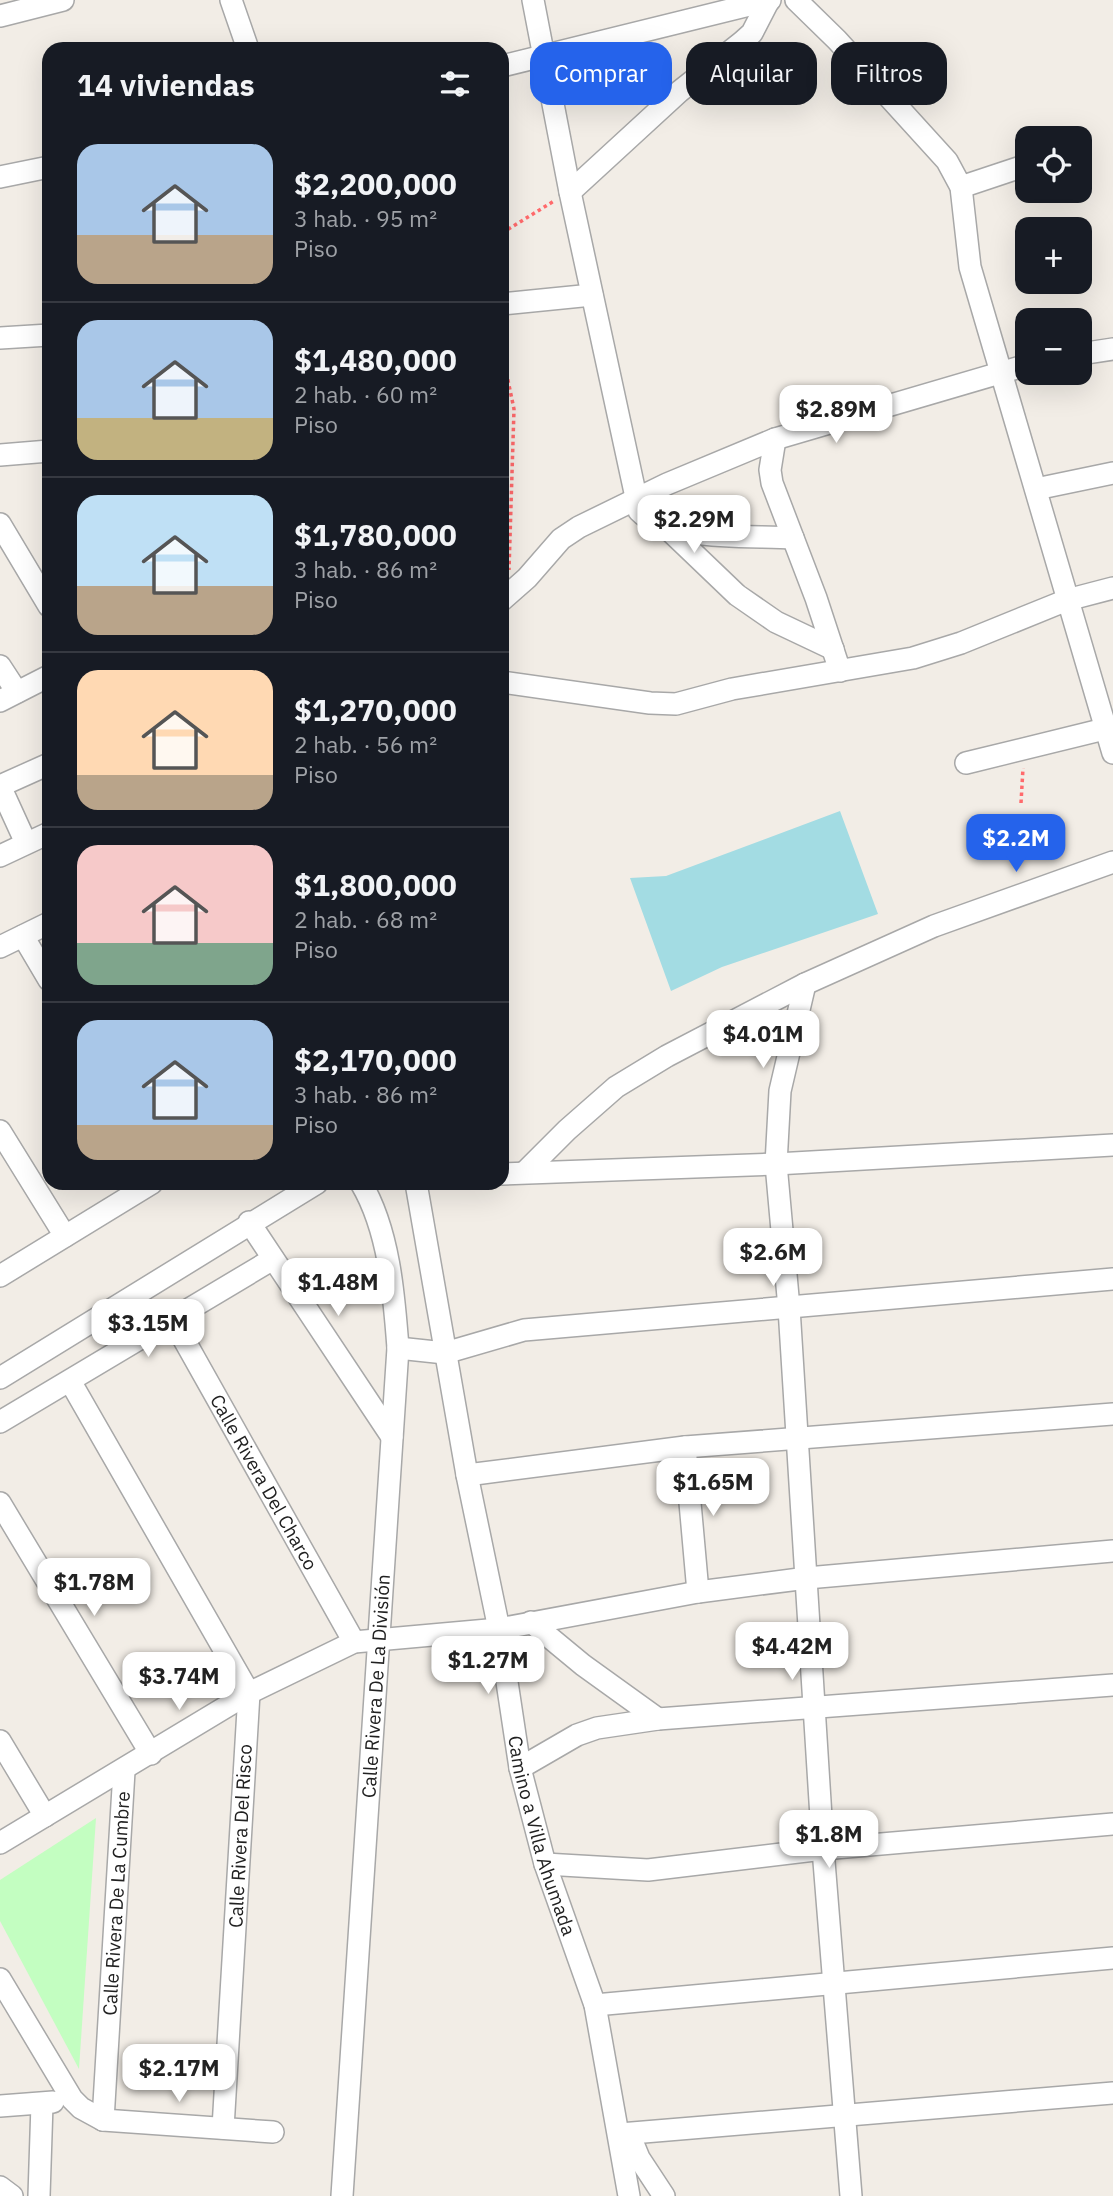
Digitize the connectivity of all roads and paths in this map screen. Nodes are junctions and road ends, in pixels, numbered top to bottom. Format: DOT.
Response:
graph roads {
  1 [pos="63,0"];
  2 [pos="231,0"];
  3 [pos="533,0"];
  4 [pos="770,0"];
  5 [pos="796,0"];
  6 [pos="0,16"];
  7 [pos="246,42"];
  8 [pos="542,42"];
  9 [pos="595,42"];
  10 [pos="530,58"];
  11 [pos="509,64"];
  12 [pos="554,105"];
  13 [pos="42,168"];
  14 [pos="1015,169"];
  15 [pos="0,177"];
  16 [pos="961,187"];
  17 [pos="570,192"];
  18 [pos="509,229"];
  19 [pos="592,295"];
  20 [pos="509,303"];
  21 [pos="42,335"];
  22 [pos="0,338"];
  23 [pos="1113,349"];
  24 [pos="1092,352"];
  25 [pos="1015,368"];
  26 [pos="1003,372"];
  27 [pos="509,385"];
  28 [pos="775,439"];
  29 [pos="42,452"];
  30 [pos="0,455"];
  31 [pos="1113,472"];
  32 [pos="1036,489"];
  33 [pos="635,500"];
  34 [pos="0,524"];
  35 [pos="666,528"];
  36 [pos="793,538"];
  37 [pos="509,542"];
  38 [pos="42,582"];
  39 [pos="1113,588"];
  40 [pos="509,594"];
  41 [pos="1067,600"];
  42 [pos="833,649"];
  43 [pos="0,666"];
  44 [pos="840,671"];
  45 [pos="42,680"];
  46 [pos="509,683"];
  47 [pos="8,697"];
  48 [pos="1109,728"];
  49 [pos="1024,748"];
  50 [pos="1113,753"];
  51 [pos="966,763"];
  52 [pos="42,767"];
  53 [pos="0,786"];
  54 [pos="1021,803"];
  55 [pos="42,836"];
  56 [pos="26,844"];
  57 [pos="0,856"];
  58 [pos="1113,862"];
  59 [pos="42,926"];
  60 [pos="23,936"];
  61 [pos="0,947"];
  62 [pos="42,968"];
  63 [pos="805,984"];
  64 [pos="0,1131"];
  65 [pos="1113,1145"];
  66 [pos="776,1164"];
  67 [pos="525,1172"];
  68 [pos="509,1173"];
  69 [pos="141,1190"];
  70 [pos="305,1190"];
  71 [pos="364,1190"];
  72 [pos="417,1190"];
  73 [pos="249,1222"];
  74 [pos="65,1236"];
  75 [pos="273,1259"];
  76 [pos="0,1276"];
  77 [pos="1113,1279"];
  78 [pos="789,1308"];
  79 [pos="173,1320"];
  80 [pos="398,1348"];
  81 [pos="445,1353"];
  82 [pos="0,1378"];
  83 [pos="70,1381"];
  84 [pos="1113,1414"];
  85 [pos="0,1423"];
  86 [pos="392,1437"];
  87 [pos="797,1438"];
  88 [pos="685,1447"];
  89 [pos="467,1475"];
  90 [pos="0,1503"];
  91 [pos="1113,1550"];
  92 [pos="807,1578"];
  93 [pos="698,1591"];
  94 [pos="531,1622"];
  95 [pos="499,1629"];
  96 [pos="379,1640"];
  97 [pos="354,1642"];
  98 [pos="1113,1685"];
  99 [pos="249,1693"];
  100 [pos="815,1710"];
  101 [pos="658,1719"];
  102 [pos="0,1741"];
  103 [pos="151,1754"];
  104 [pos="520,1768"];
  105 [pos="124,1771"];
  106 [pos="45,1816"];
  107 [pos="1113,1824"];
  108 [pos="0,1843"];
  109 [pos="823,1849"];
  110 [pos="545,1864"];
  111 [pos="1113,1958"];
  112 [pos="0,1979"];
  113 [pos="835,1984"];
  114 [pos="595,2005"];
  115 [pos="1113,2093"];
  116 [pos="72,2099"];
  117 [pos="42,2104"];
  118 [pos="0,2106"];
  119 [pos="845,2117"];
  120 [pos="103,2120"];
  121 [pos="223,2128"];
  122 [pos="273,2132"];
  123 [pos="625,2135"];
  124 [pos="0,2187"];
  125 [pos="12,2196"];
  126 [pos="39,2196"];
  127 [pos="341,2196"];
  128 [pos="629,2196"];
  129 [pos="664,2196"];
  130 [pos="851,2196"];
  1 -- 6 [label="street"];
  2 -- 7 [label="street"];
  3 -- 8 [label="street"];
  4 -- 9 [label="street"];
  4 -- 17 [label="street"];
  5 -- 16 [label="street"];
  10 -- 11 [label="street"];
  12 -- 17 [label="street"];
  13 -- 15 [label="street"];
  14 -- 16 [label="street"];
  16 -- 26 [label="street"];
  17 -- 18 [label="path"];
  17 -- 19 [label="street"];
  19 -- 20 [label="street"];
  19 -- 33 [label="street"];
  21 -- 22 [label="street"];
  23 -- 24 [label="street"];
  25 -- 26 [label="street"];
  26 -- 28 [label="street"];
  26 -- 32 [label="street"];
  27 -- 37 [label="path"];
  28 -- 33 [label="street"];
  28 -- 36 [label="street"];
  29 -- 30 [label="street"];
  31 -- 32 [label="street"];
  32 -- 41 [label="street"];
  33 -- 35 [label="street"];
  33 -- 40 [label="street"];
  34 -- 38 [label="street"];
  35 -- 36 [label="street"];
  35 -- 42 [label="street"];
  36 -- 42 [label="street"];
  39 -- 41 [label="street"];
  41 -- 44 [label="street"];
  41 -- 48 [label="street"];
  42 -- 44 [label="street"];
  43 -- 47 [label="street"];
  44 -- 46 [label="street"];
  45 -- 47 [label="street"];
  48 -- 49 [label="street"];
  48 -- 50 [label="street"];
  49 -- 51 [label="street"];
  49 -- 54 [label="path"];
  52 -- 53 [label="street"];
  53 -- 56 [label="street"];
  55 -- 56 [label="street"];
  56 -- 57 [label="street"];
  58 -- 63 [label="street"];
  59 -- 60 [label="street"];
  60 -- 61 [label="street"];
  60 -- 62 [label="street"];
  63 -- 66 [label="street"];
  63 -- 67 [label="street"];
  64 -- 74 [label="street"];
  65 -- 66 [label="street"];
  66 -- 67 [label="street"];
  66 -- 78 [label="street"];
  67 -- 68 [label="street"];
  69 -- 74 [label="street"];
  70 -- 73 [label="street"];
  71 -- 80 [label="street, Calle Rivera De La División"];
  72 -- 81 [label="street, Camino a Villa Ahumada"];
  73 -- 75 [label="street"];
  73 -- 82 [label="street"];
  74 -- 76 [label="street"];
  75 -- 79 [label="street"];
  75 -- 86 [label="street"];
  77 -- 78 [label="street"];
  78 -- 81 [label="street"];
  78 -- 87 [label="street"];
  79 -- 83 [label="street"];
  79 -- 97 [label="street, Calle Rivera Del Charco"];
  80 -- 81 [label="street"];
  80 -- 86 [label="street, Calle Rivera De La División"];
  81 -- 89 [label="street, Camino a Villa Ahumada"];
  83 -- 85 [label="street"];
  83 -- 99 [label="street"];
  84 -- 87 [label="street"];
  86 -- 96 [label="street, Calle Rivera De La División"];
  87 -- 88 [label="street"];
  87 -- 92 [label="street"];
  88 -- 89 [label="street"];
  88 -- 93 [label="street"];
  89 -- 95 [label="street, Camino a Villa Ahumada"];
  90 -- 103 [label="street"];
  91 -- 92 [label="street"];
  92 -- 93 [label="street"];
  92 -- 100 [label="street"];
  93 -- 94 [label="street"];
  94 -- 95 [label="street"];
  94 -- 101 [label="street"];
  95 -- 96 [label="street"];
  95 -- 104 [label="street, Camino a Villa Ahumada"];
  96 -- 97 [label="street"];
  96 -- 127 [label="street, Calle Rivera De La División"];
  97 -- 99 [label="street"];
  98 -- 100 [label="street"];
  99 -- 103 [label="street"];
  99 -- 121 [label="street, Calle Rivera Del Risco"];
  100 -- 101 [label="street"];
  100 -- 109 [label="street"];
  101 -- 104 [label="street"];
  102 -- 106 [label="street"];
  103 -- 105 [label="street"];
  104 -- 110 [label="street, Camino a Villa Ahumada"];
  105 -- 106 [label="street"];
  105 -- 120 [label="street, Calle Rivera De La Cumbre"];
  106 -- 108 [label="street"];
  107 -- 109 [label="street"];
  109 -- 110 [label="street"];
  109 -- 113 [label="street"];
  110 -- 114 [label="street, Camino a Villa Ahumada"];
  111 -- 113 [label="street"];
  112 -- 116 [label="street"];
  113 -- 114 [label="street"];
  113 -- 119 [label="street"];
  114 -- 123 [label="street, Camino a Villa Ahumada"];
  115 -- 119 [label="street"];
  116 -- 117 [label="street"];
  116 -- 120 [label="street"];
  117 -- 118 [label="street"];
  117 -- 126 [label="street"];
  119 -- 123 [label="street"];
  119 -- 130 [label="street"];
  120 -- 121 [label="street"];
  121 -- 122 [label="street"];
  123 -- 128 [label="street, Camino a Villa Ahumada"];
  123 -- 129 [label="street"];
  124 -- 125 [label="street"];
}
